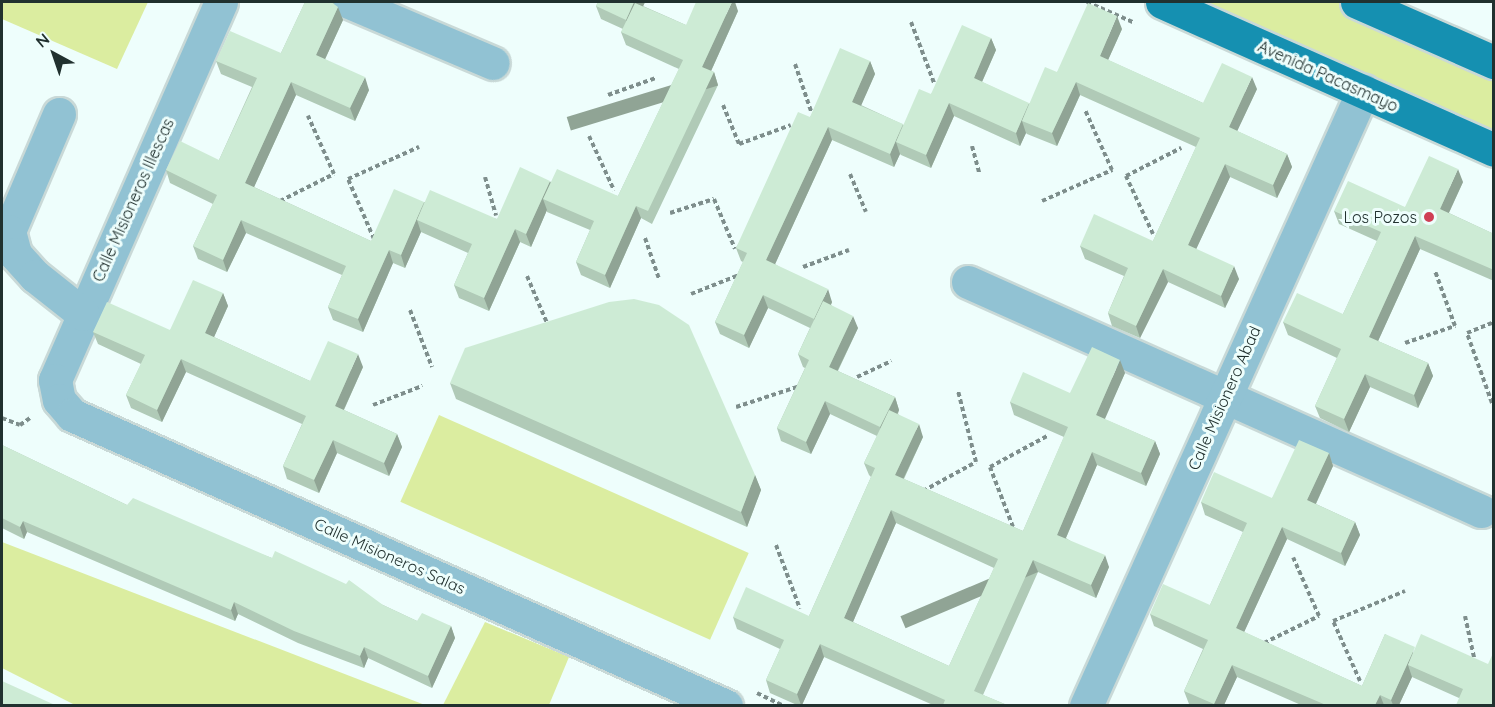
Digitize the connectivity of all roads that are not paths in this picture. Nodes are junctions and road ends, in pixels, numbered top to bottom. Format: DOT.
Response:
graph roads {
  1 [pos="221,2"];
  2 [pos="349,2"];
  3 [pos="1162,2"];
  4 [pos="1357,2"];
  5 [pos="1494,62"];
  6 [pos="493,63"];
  7 [pos="1363,91"];
  8 [pos="60,114"];
  9 [pos="1494,150"];
  10 [pos="968,282"];
  11 [pos="83,314"];
  12 [pos="1225,396"];
  13 [pos="59,400"];
  14 [pos="1481,512"];
  15 [pos="726,705"];
  16 [pos="1086,705"];
  1 -- 11 [label="street, Calle Misioneros Illescas"];
  2 -- 6 [label="street"];
  3 -- 7 [label="main road, Avenida Pacasmayo"];
  4 -- 5 [label="main road"];
  7 -- 9 [label="main road, Avenida Pacasmayo"];
  7 -- 12 [label="street, Calle Misionero Abad"];
  8 -- 11 [label="street"];
  10 -- 12 [label="street"];
  11 -- 13 [label="street, Calle Misioneros Illescas"];
  12 -- 14 [label="street"];
  12 -- 16 [label="street, Calle Misionero Abad"];
  13 -- 15 [label="street, Calle Misioneros Salas"];
}
